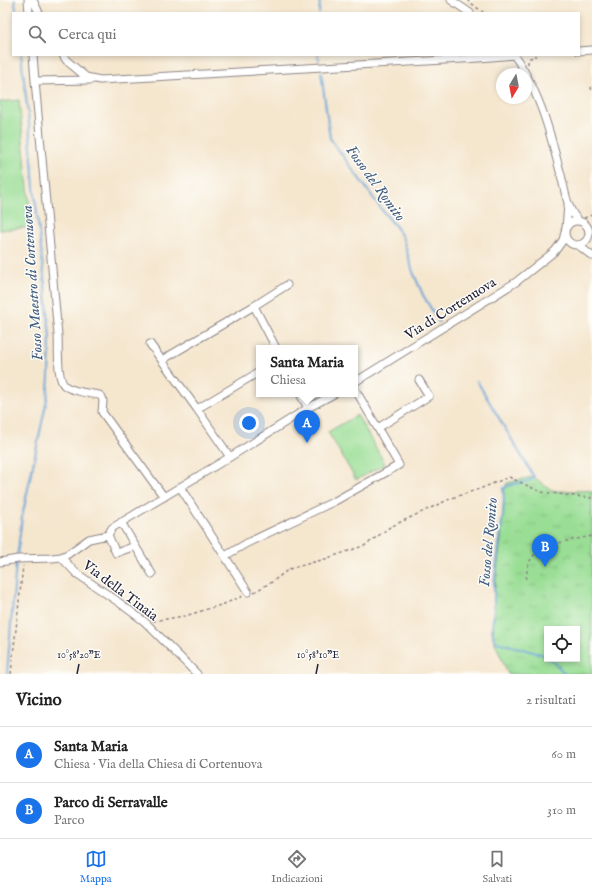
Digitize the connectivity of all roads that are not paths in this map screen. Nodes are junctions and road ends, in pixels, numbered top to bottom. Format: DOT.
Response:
graph roads {
  1 [pos="28,0"];
  2 [pos="34,0"];
  3 [pos="451,0"];
  4 [pos="29,12"];
  5 [pos="39,12"];
  6 [pos="469,12"];
  7 [pos="580,50"];
  8 [pos="592,50"];
  9 [pos="33,56"];
  10 [pos="63,56"];
  11 [pos="500,56"];
  12 [pos="515,56"];
  13 [pos="485,57"];
  14 [pos="100,80"];
  15 [pos="35,81"];
  16 [pos="568,202"];
  17 [pos="592,221"];
  18 [pos="581,222"];
  19 [pos="591,226"];
  20 [pos="566,230"];
  21 [pos="588,239"];
  22 [pos="576,245"];
  23 [pos="592,250"];
  24 [pos="555,251"];
  25 [pos="592,256"];
  26 [pos="287,285"];
  27 [pos="254,306"];
  28 [pos="150,344"];
  29 [pos="274,345"];
  30 [pos="162,360"];
  31 [pos="256,374"];
  32 [pos="358,380"];
  33 [pos="420,380"];
  34 [pos="358,394"];
  35 [pos="302,397"];
  36 [pos="328,397"];
  37 [pos="310,407"];
  38 [pos="197,409"];
  39 [pos="378,428"];
  40 [pos="230,457"];
  41 [pos="180,487"];
  42 [pos="164,497"];
  43 [pos="121,522"];
  44 [pos="108,535"];
  45 [pos="135,546"];
  46 [pos="224,556"];
  47 [pos="61,557"];
  48 [pos="0,562"];
  49 [pos="152,574"];
  50 [pos="247,594"];
  51 [pos="197,674"];
  1 -- 4 [label="street"];
  2 -- 5 [label="street"];
  3 -- 6 [label="street"];
  7 -- 8 [label="street"];
  9 -- 15 [label="street"];
  10 -- 14 [label="street"];
  11 -- 13 [label="street"];
  12 -- 16 [label="street"];
  13 -- 14 [label="street"];
  14 -- 15 [label="street"];
  15 -- 42 [label="street"];
  16 -- 18 [label="street"];
  16 -- 20 [label="street"];
  17 -- 18 [label="street"];
  18 -- 19 [label="street"];
  18 -- 20 [label="street"];
  19 -- 21 [label="street"];
  20 -- 22 [label="street"];
  20 -- 24 [label="street, Via di Cortenuova"];
  21 -- 22 [label="street, Via di Cortenuova"];
  21 -- 23 [label="street"];
  22 -- 24 [label="street, Via di Cortenuova"];
  22 -- 25 [label="street"];
  24 -- 32 [label="street, Via di Cortenuova"];
  26 -- 27 [label="street"];
  27 -- 29 [label="street"];
  27 -- 30 [label="street"];
  28 -- 30 [label="street"];
  30 -- 38 [label="street"];
  31 -- 38 [label="street"];
  33 -- 39 [label="street"];
  34 -- 39 [label="street"];
  35 -- 37 [label="street"];
  36 -- 37 [label="street"];
  37 -- 40 [label="street"];
  38 -- 40 [label="street"];
  39 -- 46 [label="street"];
  40 -- 41 [label="street"];
  41 -- 42 [label="street"];
  41 -- 46 [label="street"];
  42 -- 43 [label="street"];
  43 -- 44 [label="street"];
  43 -- 45 [label="street"];
  44 -- 45 [label="street"];
  44 -- 47 [label="street"];
  45 -- 49 [label="street"];
  46 -- 50 [label="street"];
  47 -- 48 [label="street"];
  47 -- 51 [label="street, Via della Tinaia"];
}
